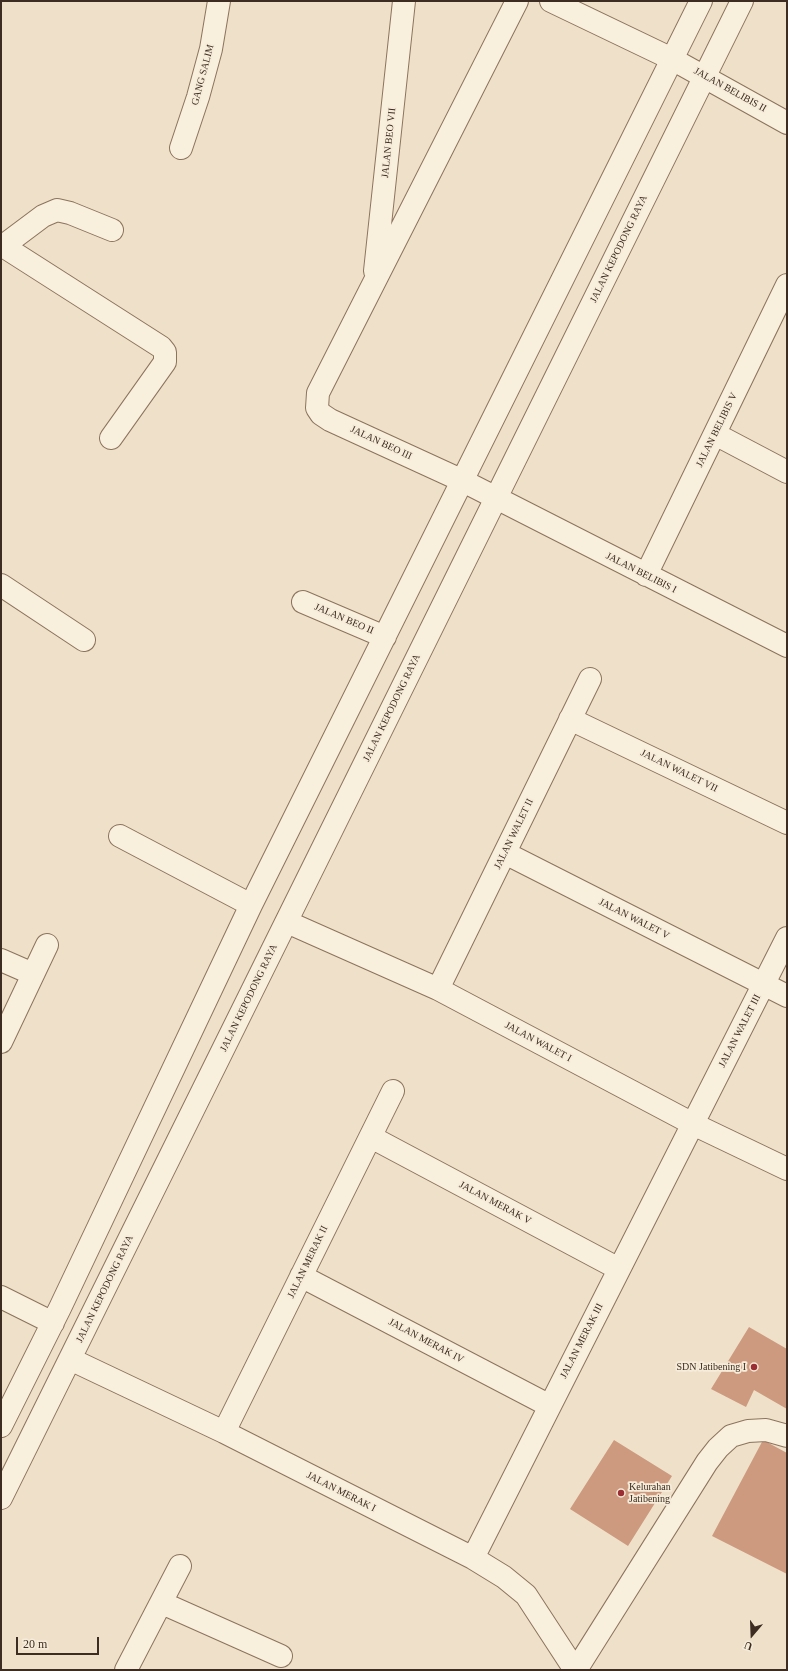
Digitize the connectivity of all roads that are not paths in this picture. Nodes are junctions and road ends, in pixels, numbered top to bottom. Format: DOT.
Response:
graph roads {
  1 [pos="219,1"];
  2 [pos="404,1"];
  3 [pos="517,1"];
  4 [pos="551,1"];
  5 [pos="701,1"];
  6 [pos="742,1"];
  7 [pos="672,59"];
  8 [pos="705,76"];
  9 [pos="787,122"];
  10 [pos="181,148"];
  11 [pos="112,230"];
  12 [pos="2,246"];
  13 [pos="373,284"];
  14 [pos="784,297"];
  15 [pos="715,434"];
  16 [pos="111,438"];
  17 [pos="787,472"];
  18 [pos="463,481"];
  19 [pos="496,498"];
  20 [pos="646,575"];
  21 [pos="1,585"];
  22 [pos="303,602"];
  23 [pos="385,637"];
  24 [pos="84,640"];
  25 [pos="787,646"];
  26 [pos="590,679"];
  27 [pos="570,719"];
  28 [pos="787,823"];
  29 [pos="120,836"];
  30 [pos="505,853"];
  31 [pos="251,905"];
  32 [pos="286,922"];
  33 [pos="787,938"];
  34 [pos="47,945"];
  35 [pos="1,960"];
  36 [pos="34,974"];
  37 [pos="763,985"];
  38 [pos="438,989"];
  39 [pos="787,996"];
  40 [pos="1,1042"];
  41 [pos="393,1092"];
  42 [pos="693,1124"];
  43 [pos="370,1137"];
  44 [pos="787,1169"];
  45 [pos="619,1269"];
  46 [pos="301,1276"];
  47 [pos="1,1297"];
  48 [pos="56,1316"];
  49 [pos="88,1322"];
  50 [pos="70,1359"];
  51 [pos="31,1366"];
  52 [pos="60,1380"];
  53 [pos="550,1406"];
  54 [pos="1,1426"];
  55 [pos="224,1432"];
  56 [pos="787,1436"];
  57 [pos="1,1498"];
  58 [pos="472,1558"];
  59 [pos="180,1566"];
  60 [pos="162,1603"];
  61 [pos="281,1656"];
  62 [pos="126,1670"];
  63 [pos="575,1670"];
  1 -- 10 [label="street, GANG SALIM"];
  2 -- 13 [label="street, JALAN BEO VII"];
  3 -- 13 [label="street"];
  4 -- 7 [label="street, JALAN BELIBIS II"];
  5 -- 7 [label="street"];
  6 -- 8 [label="street, JALAN KEPODONG RAYA"];
  7 -- 8 [label="street, JALAN BELIBIS II"];
  7 -- 18 [label="street"];
  8 -- 9 [label="street, JALAN BELIBIS II"];
  8 -- 19 [label="street, JALAN KEPODONG RAYA"];
  11 -- 12 [label="street"];
  12 -- 16 [label="street"];
  13 -- 18 [label="street, JALAN BEO III"];
  14 -- 15 [label="street, JALAN BELIBIS V"];
  15 -- 17 [label="street"];
  15 -- 20 [label="street, JALAN BELIBIS V"];
  18 -- 19 [label="street"];
  18 -- 23 [label="street"];
  19 -- 20 [label="street, JALAN BELIBIS I"];
  19 -- 32 [label="street, JALAN KEPODONG RAYA"];
  20 -- 25 [label="street, JALAN BELIBIS I"];
  21 -- 24 [label="street"];
  22 -- 23 [label="street, JALAN BEO II"];
  23 -- 31 [label="street"];
  26 -- 27 [label="street, JALAN WALET II"];
  27 -- 28 [label="street, JALAN WALET VII"];
  27 -- 30 [label="street, JALAN WALET II"];
  29 -- 31 [label="street"];
  30 -- 37 [label="street, JALAN WALET V"];
  30 -- 38 [label="street, JALAN WALET II"];
  31 -- 48 [label="street"];
  32 -- 38 [label="street, JALAN WALET I"];
  32 -- 49 [label="street, JALAN KEPODONG RAYA"];
  33 -- 37 [label="street, JALAN WALET III"];
  34 -- 36 [label="street"];
  35 -- 36 [label="street"];
  36 -- 40 [label="street"];
  37 -- 39 [label="street, JALAN WALET V"];
  37 -- 42 [label="street, JALAN WALET III"];
  38 -- 42 [label="street, JALAN WALET I"];
  41 -- 43 [label="street, JALAN MERAK II"];
  42 -- 44 [label="street, JALAN WALET I"];
  42 -- 45 [label="street, JALAN MERAK III"];
  43 -- 45 [label="street, JALAN MERAK V"];
  43 -- 46 [label="street, JALAN MERAK II"];
  45 -- 53 [label="street, JALAN MERAK III"];
  46 -- 53 [label="street, JALAN MERAK IV"];
  46 -- 55 [label="street, JALAN MERAK II"];
  47 -- 48 [label="street"];
  48 -- 49 [label="street"];
  48 -- 51 [label="street"];
  49 -- 50 [label="street, JALAN KEPODONG RAYA"];
  50 -- 52 [label="street, JALAN KEPODONG RAYA"];
  50 -- 55 [label="street, JALAN MERAK I"];
  51 -- 52 [label="street"];
  51 -- 54 [label="street"];
  52 -- 57 [label="street, JALAN KEPODONG RAYA"];
  53 -- 58 [label="street, JALAN MERAK III"];
  55 -- 58 [label="street, JALAN MERAK I"];
  56 -- 63 [label="street"];
  58 -- 63 [label="street, JALAN MERAK I"];
  59 -- 60 [label="street"];
  60 -- 61 [label="street"];
  60 -- 62 [label="street"];
}
